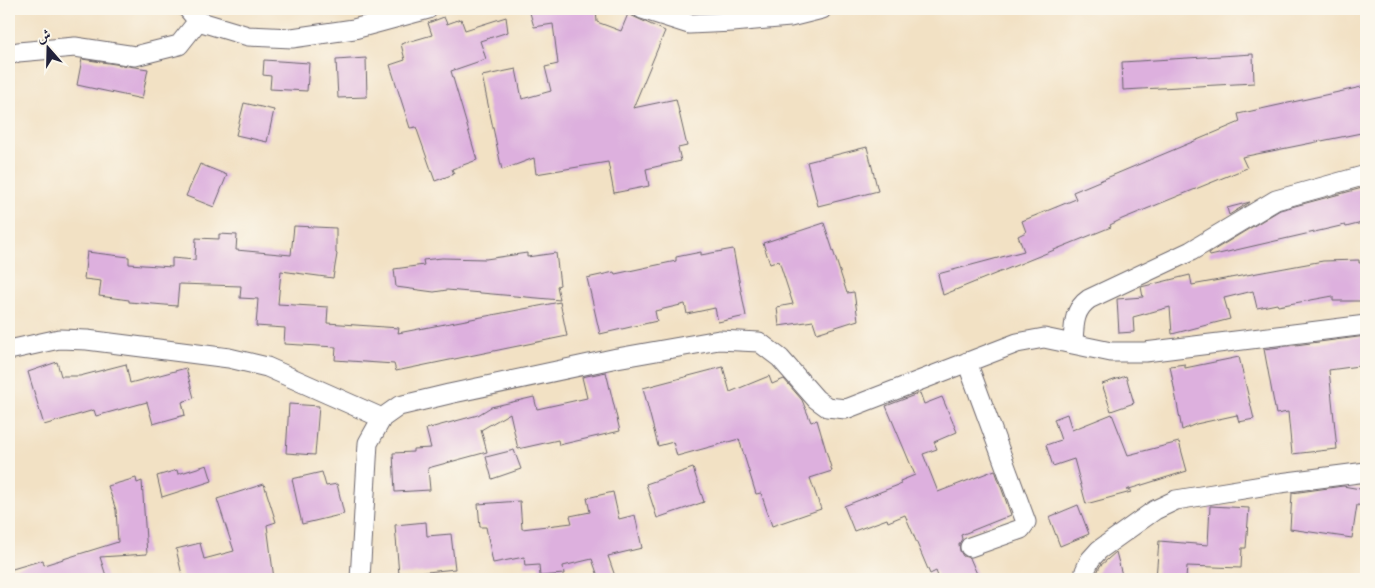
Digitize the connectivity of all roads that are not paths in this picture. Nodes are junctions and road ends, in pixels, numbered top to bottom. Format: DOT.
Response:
graph roads {
  1 [pos="428,9"];
  2 [pos="642,9"];
  3 [pos="822,9"];
  4 [pos="193,15"];
  5 [pos="9,55"];
  6 [pos="1366,175"];
  7 [pos="1366,325"];
  8 [pos="1073,344"];
  9 [pos="9,350"];
  10 [pos="968,362"];
  11 [pos="382,418"];
  12 [pos="1366,472"];
  13 [pos="970,547"];
  14 [pos="360,579"];
  15 [pos="1086,579"];
  1 -- 4 [label="street"];
  2 -- 3 [label="street"];
  4 -- 5 [label="street"];
  6 -- 8 [label="street"];
  7 -- 8 [label="street"];
  8 -- 10 [label="street"];
  9 -- 11 [label="street"];
  10 -- 11 [label="street"];
  10 -- 13 [label="street"];
  11 -- 14 [label="street"];
  12 -- 15 [label="street"];
}
